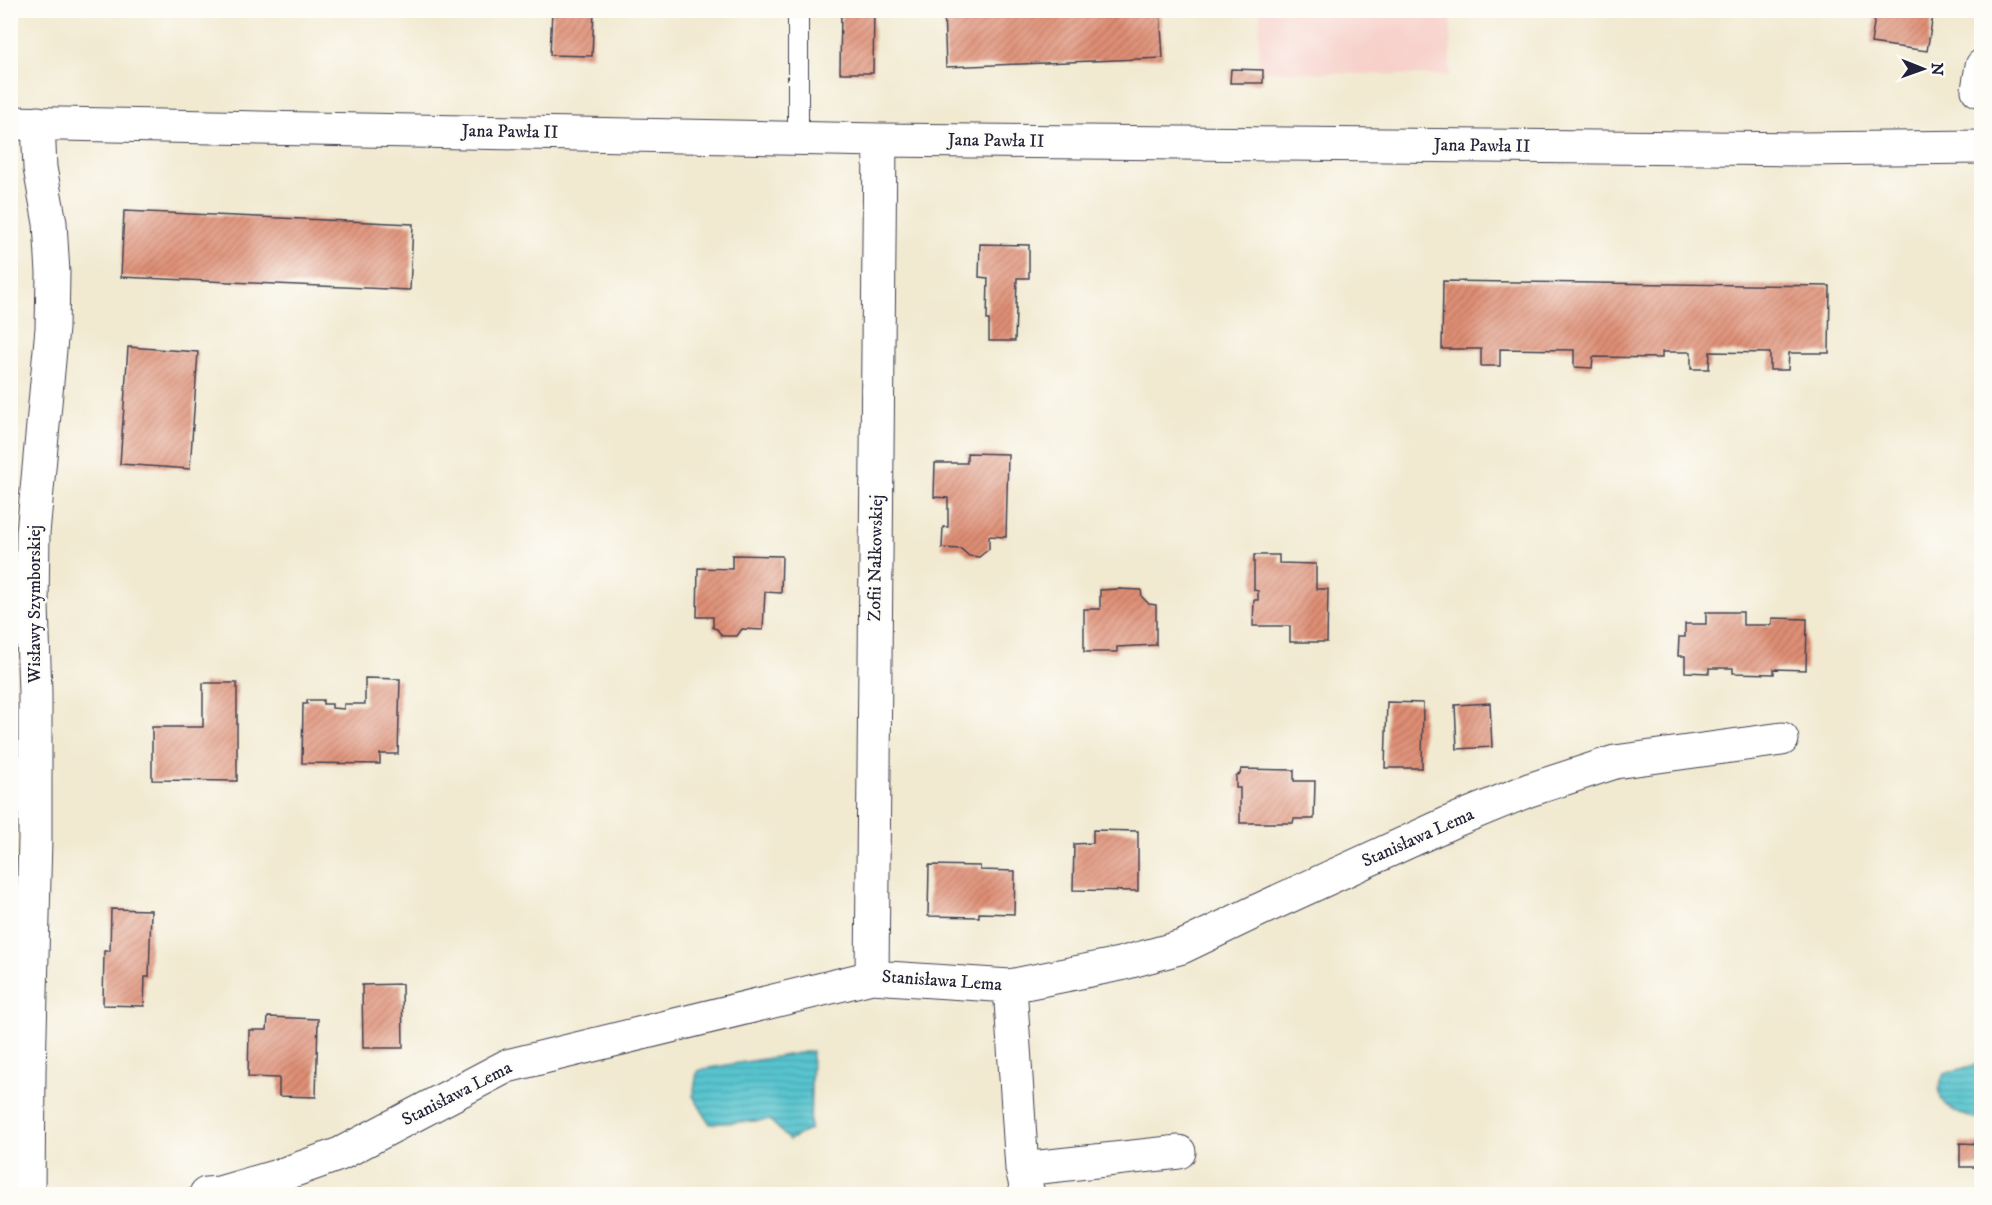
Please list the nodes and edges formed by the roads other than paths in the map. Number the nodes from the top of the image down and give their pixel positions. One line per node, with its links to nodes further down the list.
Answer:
1 (798, 10): 3 (lane)
2 (24, 123): 3 (street, Jana Pawła II); 11 (street, Wisławy Szymborskiej)
3 (798, 138): 4 (street, Jana Pawła II)
4 (880, 140): 5 (street, Jana Pawła II); 7 (street, Zofii Nałkowskiej)
5 (1982, 147)
6 (1782, 739): 8 (street, Stanisława Lema)
7 (872, 977): 8 (street, Stanisława Lema); 12 (street, Stanisława Lema)
8 (1010, 986): 10 (street)
9 (1179, 1152): 10 (street)
10 (1025, 1182)
11 (28, 1194)
12 (206, 1194)

